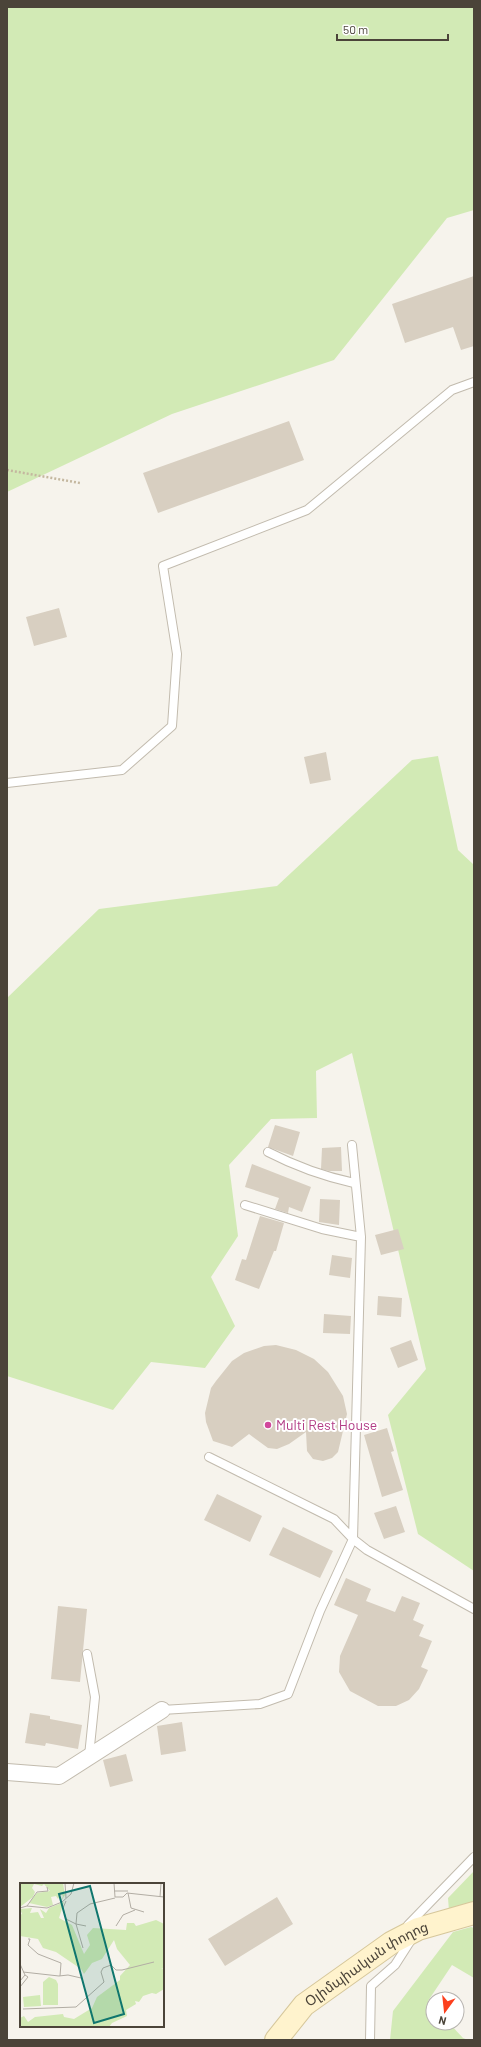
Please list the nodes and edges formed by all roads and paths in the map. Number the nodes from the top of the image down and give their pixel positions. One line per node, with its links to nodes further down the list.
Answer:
1 (474, 382): 4 (lane)
2 (7, 470): 3 (path)
3 (80, 483)
4 (7, 783)
5 (352, 1145): 7 (lane)
6 (268, 1152): 7 (lane)
7 (354, 1183): 9 (lane)
8 (245, 1204): 9 (lane)
9 (361, 1236): 11 (lane)
10 (209, 1458): 11 (lane)
11 (353, 1539): 12 (lane); 14 (lane)
12 (474, 1610)
13 (87, 1654): 15 (lane)
14 (162, 1710): 15 (street)
15 (89, 1756): 16 (street)
16 (7, 1772)
17 (474, 1857): 20 (lane)
18 (474, 1913): 19 (street, Օլիմպիական փողոց)
19 (418, 1929): 20 (street, Օլիմպիական փողոց); 22 (lane)
20 (391, 1943): 21 (street, Օլիմպիական փողոց)
21 (276, 2040)
22 (370, 2040)

